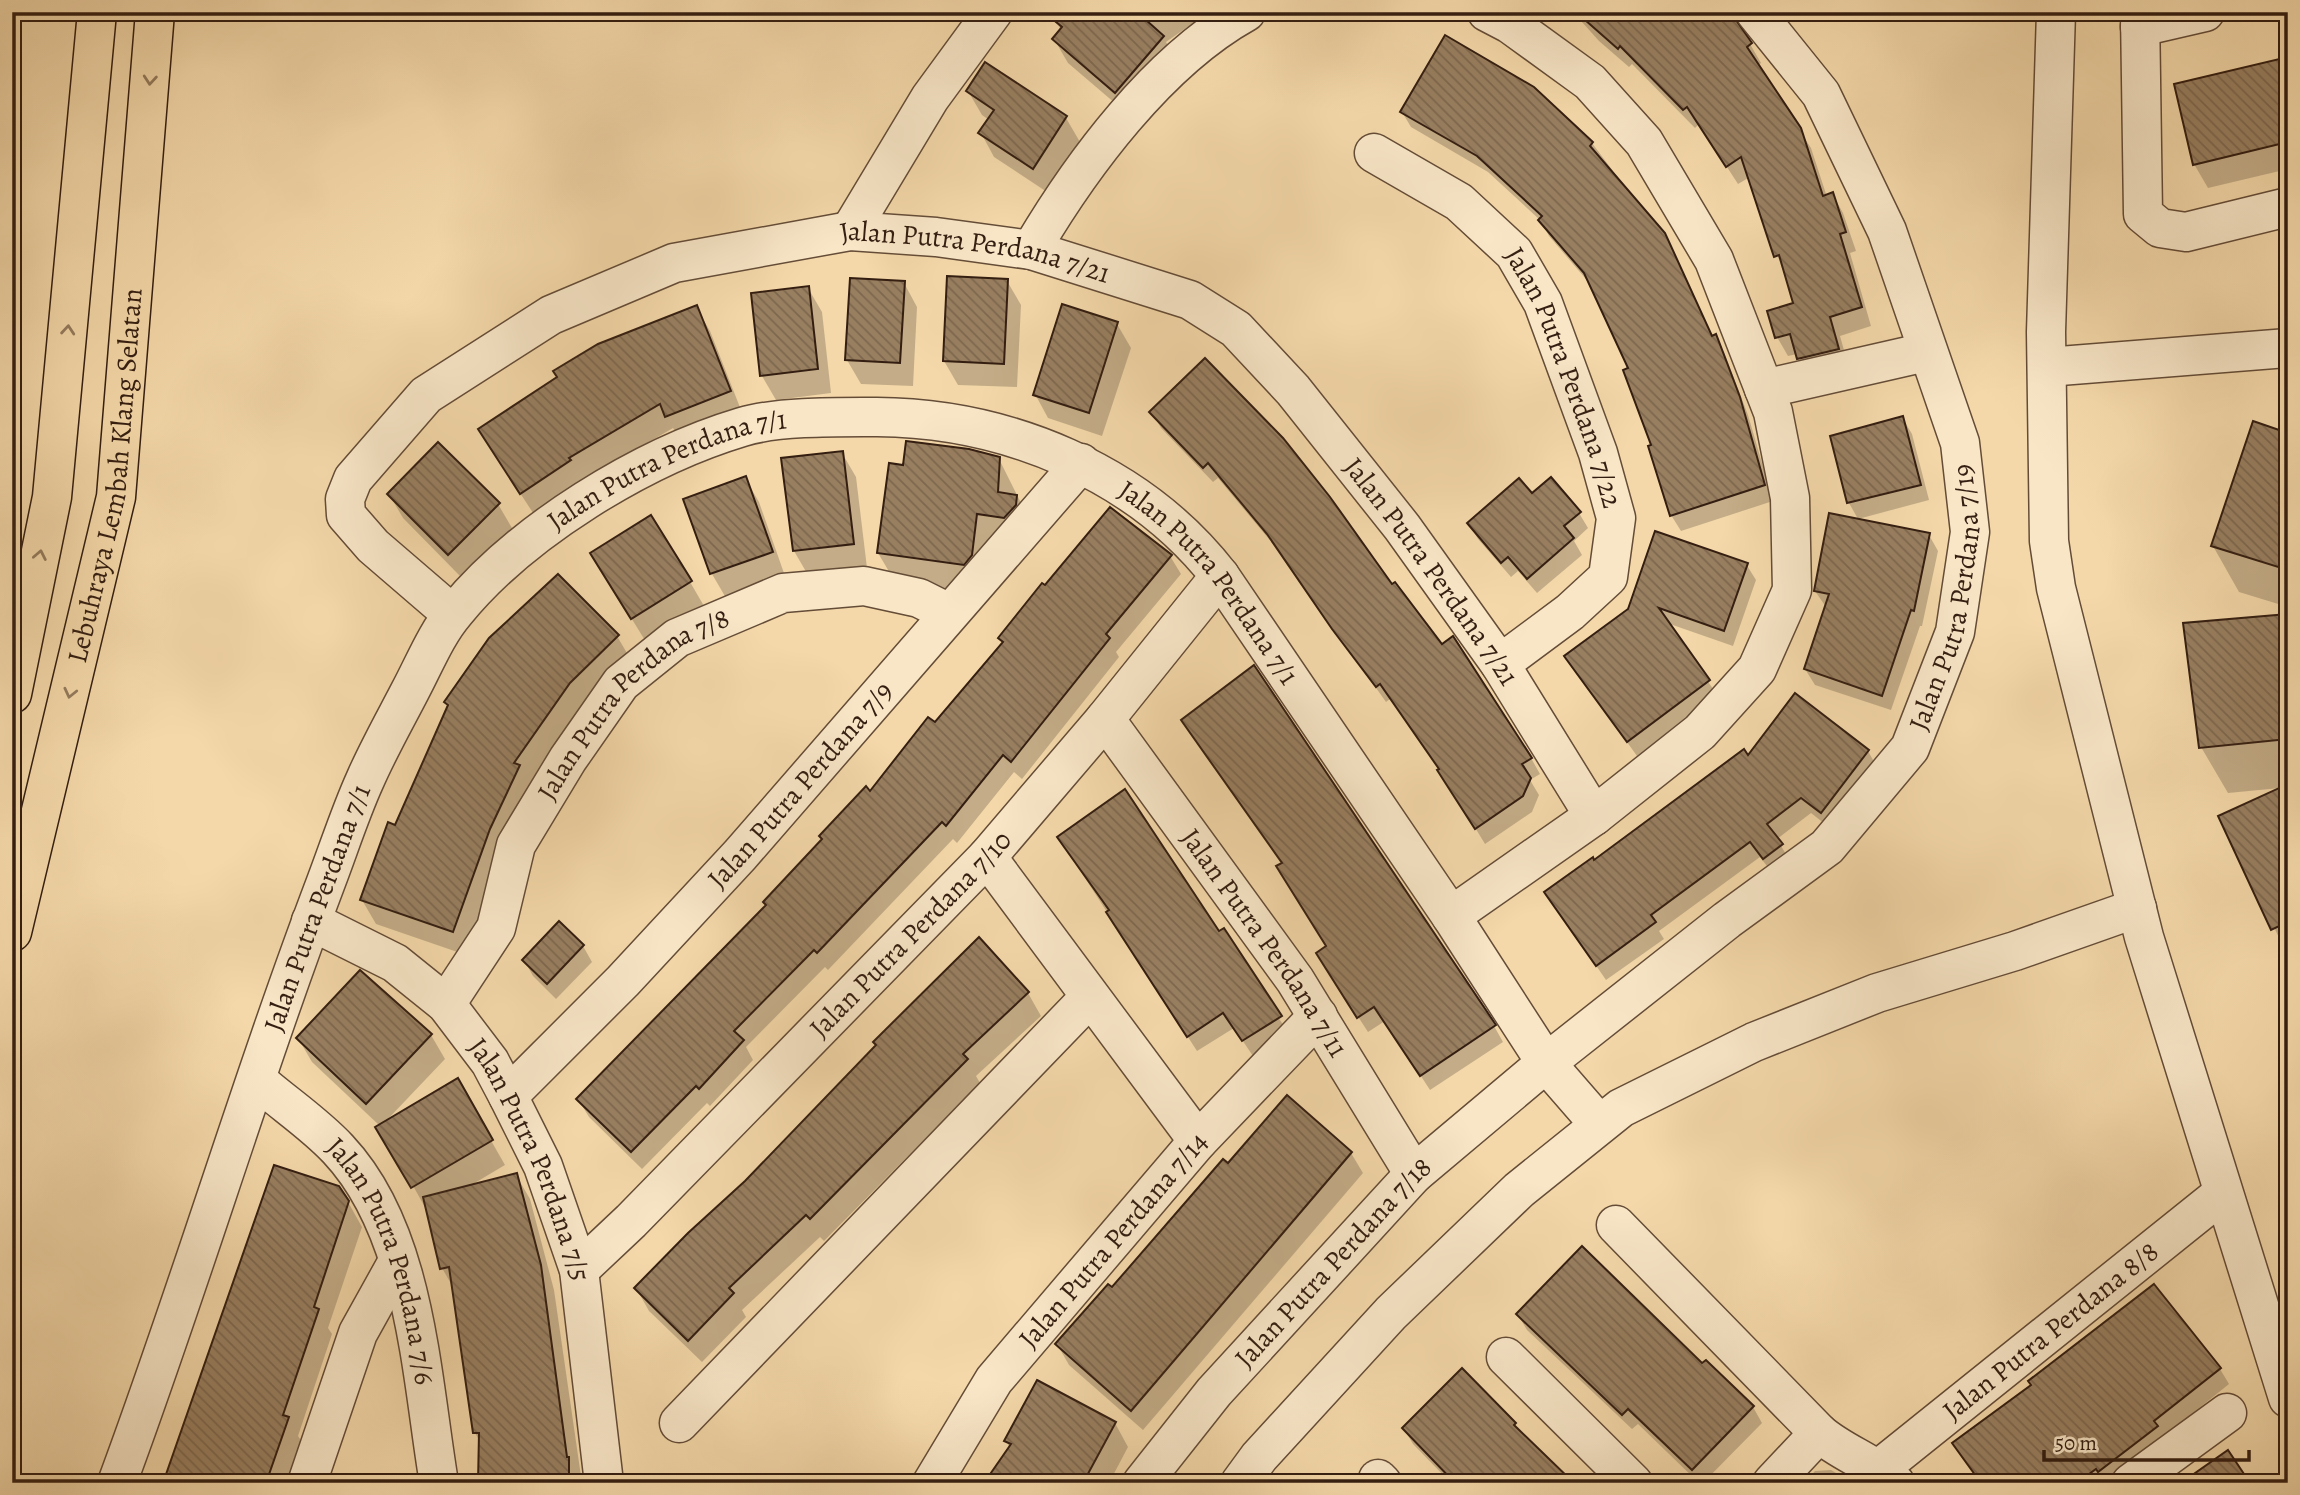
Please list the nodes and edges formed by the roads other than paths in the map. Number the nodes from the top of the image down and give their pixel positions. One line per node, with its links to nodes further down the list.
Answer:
1 (97, 12): 23 (highway, Lebuhraya Lembah Klang Selatan, one-way to 1)
2 (155, 12): 30 (highway, Lebuhraya Lembah Klang Selatan, one-way to 30)
3 (993, 12): 12 (street)
4 (1246, 12): 13 (street)
5 (1488, 12): 17 (street)
6 (1755, 12): 15 (street, Jalan Putra Perdana 7/19)
7 (2056, 12): 16 (street)
8 (2205, 12): 9 (street)
9 (2140, 20): 11 (street)
10 (1374, 153): 22 (street, Jalan Putra Perdana 7/22)
11 (2288, 207)
12 (850, 230): 13 (street, Jalan Putra Perdana 7/21); 21 (street, Jalan Putra Perdana 7/21)
13 (1031, 250): 22 (street, Jalan Putra Perdana 7/21)
14 (2288, 348): 16 (street)
15 (1926, 352): 17 (street); 34 (street, Jalan Putra Perdana 7/19)
16 (2047, 368): 27 (street)
17 (1764, 389): 25 (street)
18 (1081, 463): 19 (street, Jalan Putra Perdana 7/1); 20 (street, Jalan Putra Perdana 7/9); 21 (street, Jalan Putra Perdana 7/1)
19 (1220, 576): 24 (street, Jalan Putra Perdana 7/10); 28 (street, Jalan Putra Perdana 7/1)
20 (949, 613): 32 (street, Jalan Putra Perdana 7/8); 36 (street, Jalan Putra Perdana 7/9)
21 (452, 614): 29 (street, Jalan Putra Perdana 7/1)
22 (1500, 664): 25 (street, Jalan Putra Perdana 7/21)
23 (12, 694)
24 (1105, 719): 26 (street, Jalan Putra Perdana 7/10); 33 (street, Jalan Putra Perdana 7/11)
25 (1594, 816): 28 (street)
26 (987, 857): 31 (street); 43 (street, Jalan Putra Perdana 7/10)
27 (2137, 908): 37 (street); 40 (street)
28 (1451, 916): 34 (street, Jalan Putra Perdana 7/1)
29 (312, 921): 32 (street, Jalan Putra Perdana 7/5); 35 (street, Jalan Putra Perdana 7/1)
30 (12, 932)
31 (1090, 997): 38 (street); 47 (street)
32 (446, 1004): 36 (street, Jalan Putra Perdana 7/5)
33 (1318, 1016): 38 (street, Jalan Putra Perdana 7/14); 39 (street, Jalan Putra Perdana 7/11)
34 (1546, 1063): 37 (street, Jalan Putra Perdana 7/1); 39 (street, Jalan Putra Perdana 7/18)
35 (257, 1080): 42 (street, Jalan Putra Perdana 7/6); 50 (street, Jalan Putra Perdana 7/1)
36 (508, 1096): 43 (street, Jalan Putra Perdana 7/5)
37 (1599, 1124): 56 (street)
38 (1198, 1141): 54 (street, Jalan Putra Perdana 7/14)
39 (1413, 1174): 55 (street, Jalan Putra Perdana 7/18)
40 (2223, 1193): 45 (street); 49 (street, Jalan Putra Perdana 8/8)
41 (1616, 1225): 48 (street)
42 (398, 1261): 51 (street); 52 (street, Jalan Putra Perdana 7/6)
43 (579, 1269): 53 (street, Jalan Putra Perdana 7/5)
44 (1506, 1357): 57 (street)
45 (2288, 1398)
46 (2227, 1413): 59 (street)
47 (678, 1423)
48 (1819, 1433): 49 (street); 58 (street)
49 (1887, 1476)
50 (117, 1483)
51 (307, 1483)
52 (439, 1483)
53 (604, 1483)
54 (932, 1483)
55 (1142, 1483)
56 (1240, 1483)
57 (1633, 1483)
58 (1772, 1483)
59 (2131, 1483)

